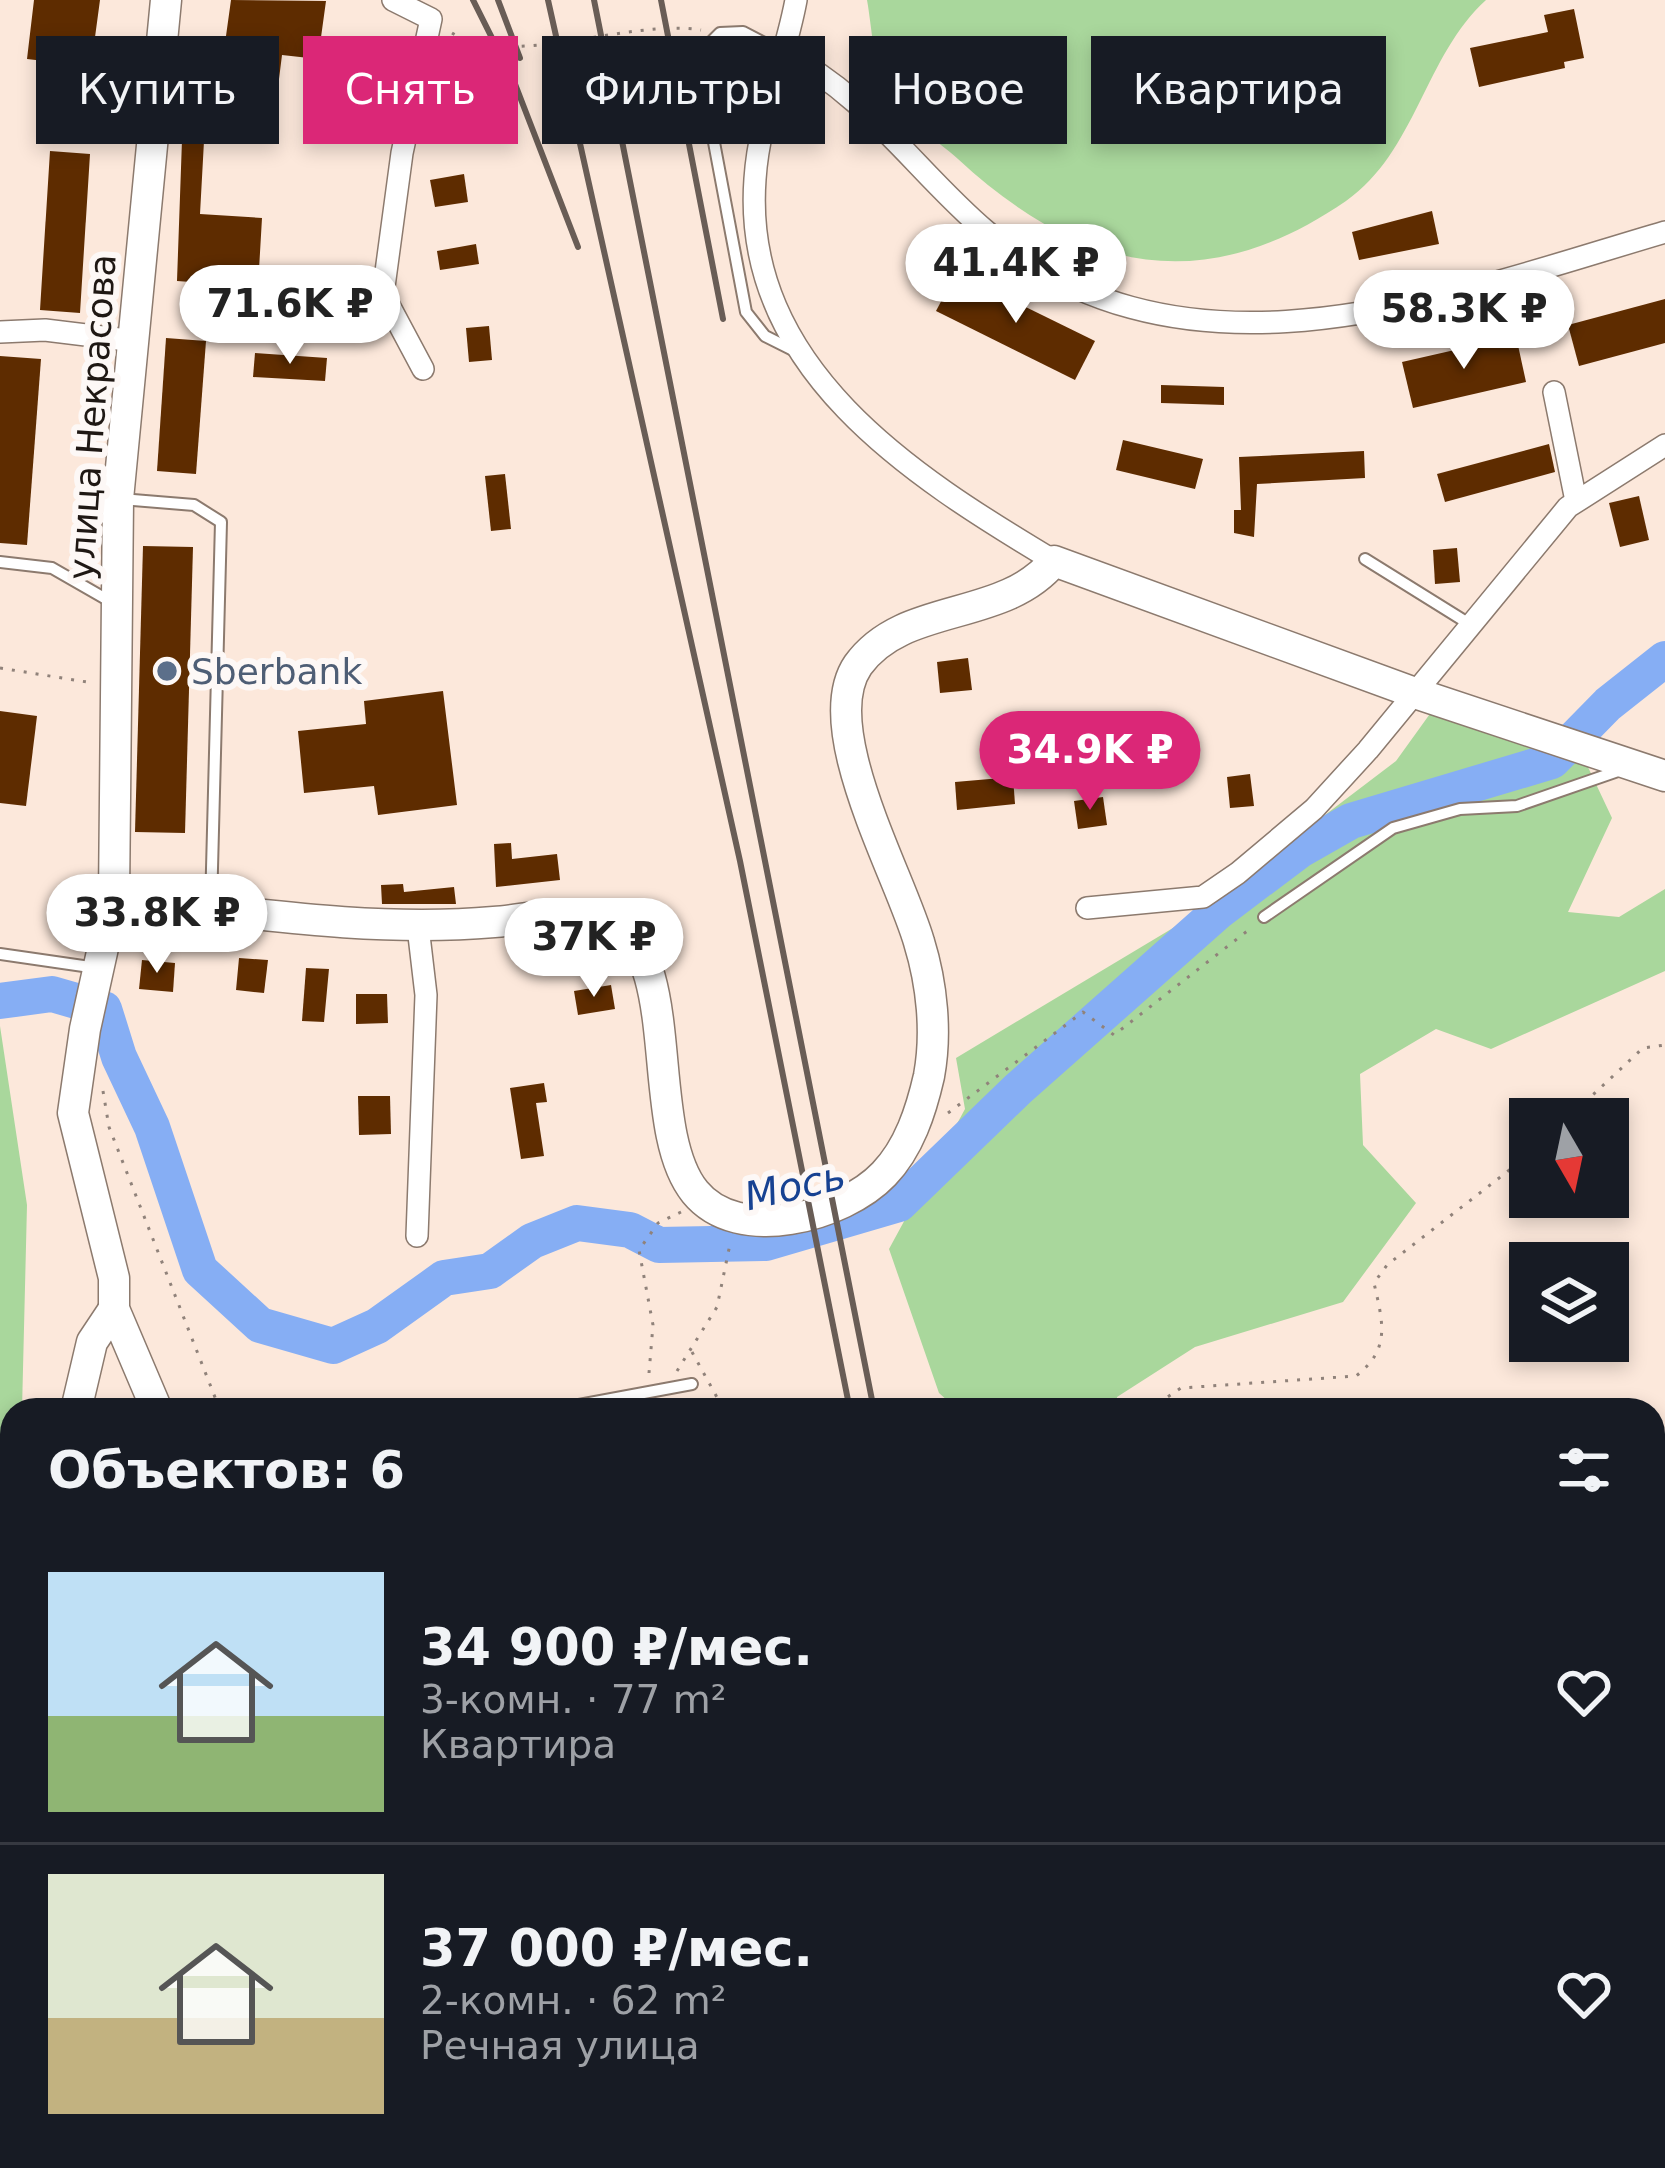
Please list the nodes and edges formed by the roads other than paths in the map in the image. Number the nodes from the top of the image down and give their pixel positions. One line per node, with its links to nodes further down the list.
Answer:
1 (166, 0): 12 (street, улица Некрасова)
2 (393, 0): 14 (street)
3 (796, 0): 6 (street)
4 (717, 36): 5 (lane)
5 (751, 36)
6 (787, 36)
7 (825, 82): 10 (street)
8 (714, 144): 13 (lane)
9 (761, 144): 13 (street)
10 (1665, 232)
11 (0, 332): 12 (street)
12 (135, 341): 17 (street, улица Некрасова)
13 (802, 354): 20 (street)
14 (423, 369)
15 (1554, 392): 18 (street)
16 (1665, 445): 18 (street)
17 (118, 499): 22 (street, улица Некрасова); 27 (lane)
18 (1576, 501): 23 (street)
19 (1365, 559): 23 (lane)
20 (1054, 561): 24 (street); 30 (street)
21 (0, 562): 22 (lane)
22 (117, 606): 26 (street, улица Некрасова)
23 (1471, 625): 24 (street)
24 (1414, 693): 25 (street); 28 (street)
25 (1650, 770): 29 (lane)
26 (114, 898): 27 (street); 32 (street, улица Некрасова)
27 (211, 907): 30 (street)
28 (1087, 908)
29 (1264, 917)
30 (418, 927): 33 (street)
31 (0, 954): 32 (lane)
32 (95, 975): 34 (street, улица Некрасова)
33 (417, 1236)
34 (114, 1310): 36 (street); 37 (street, улица Некрасова)
35 (692, 1384): 38 (lane)
36 (79, 1398)
37 (153, 1398)
38 (619, 1398)

